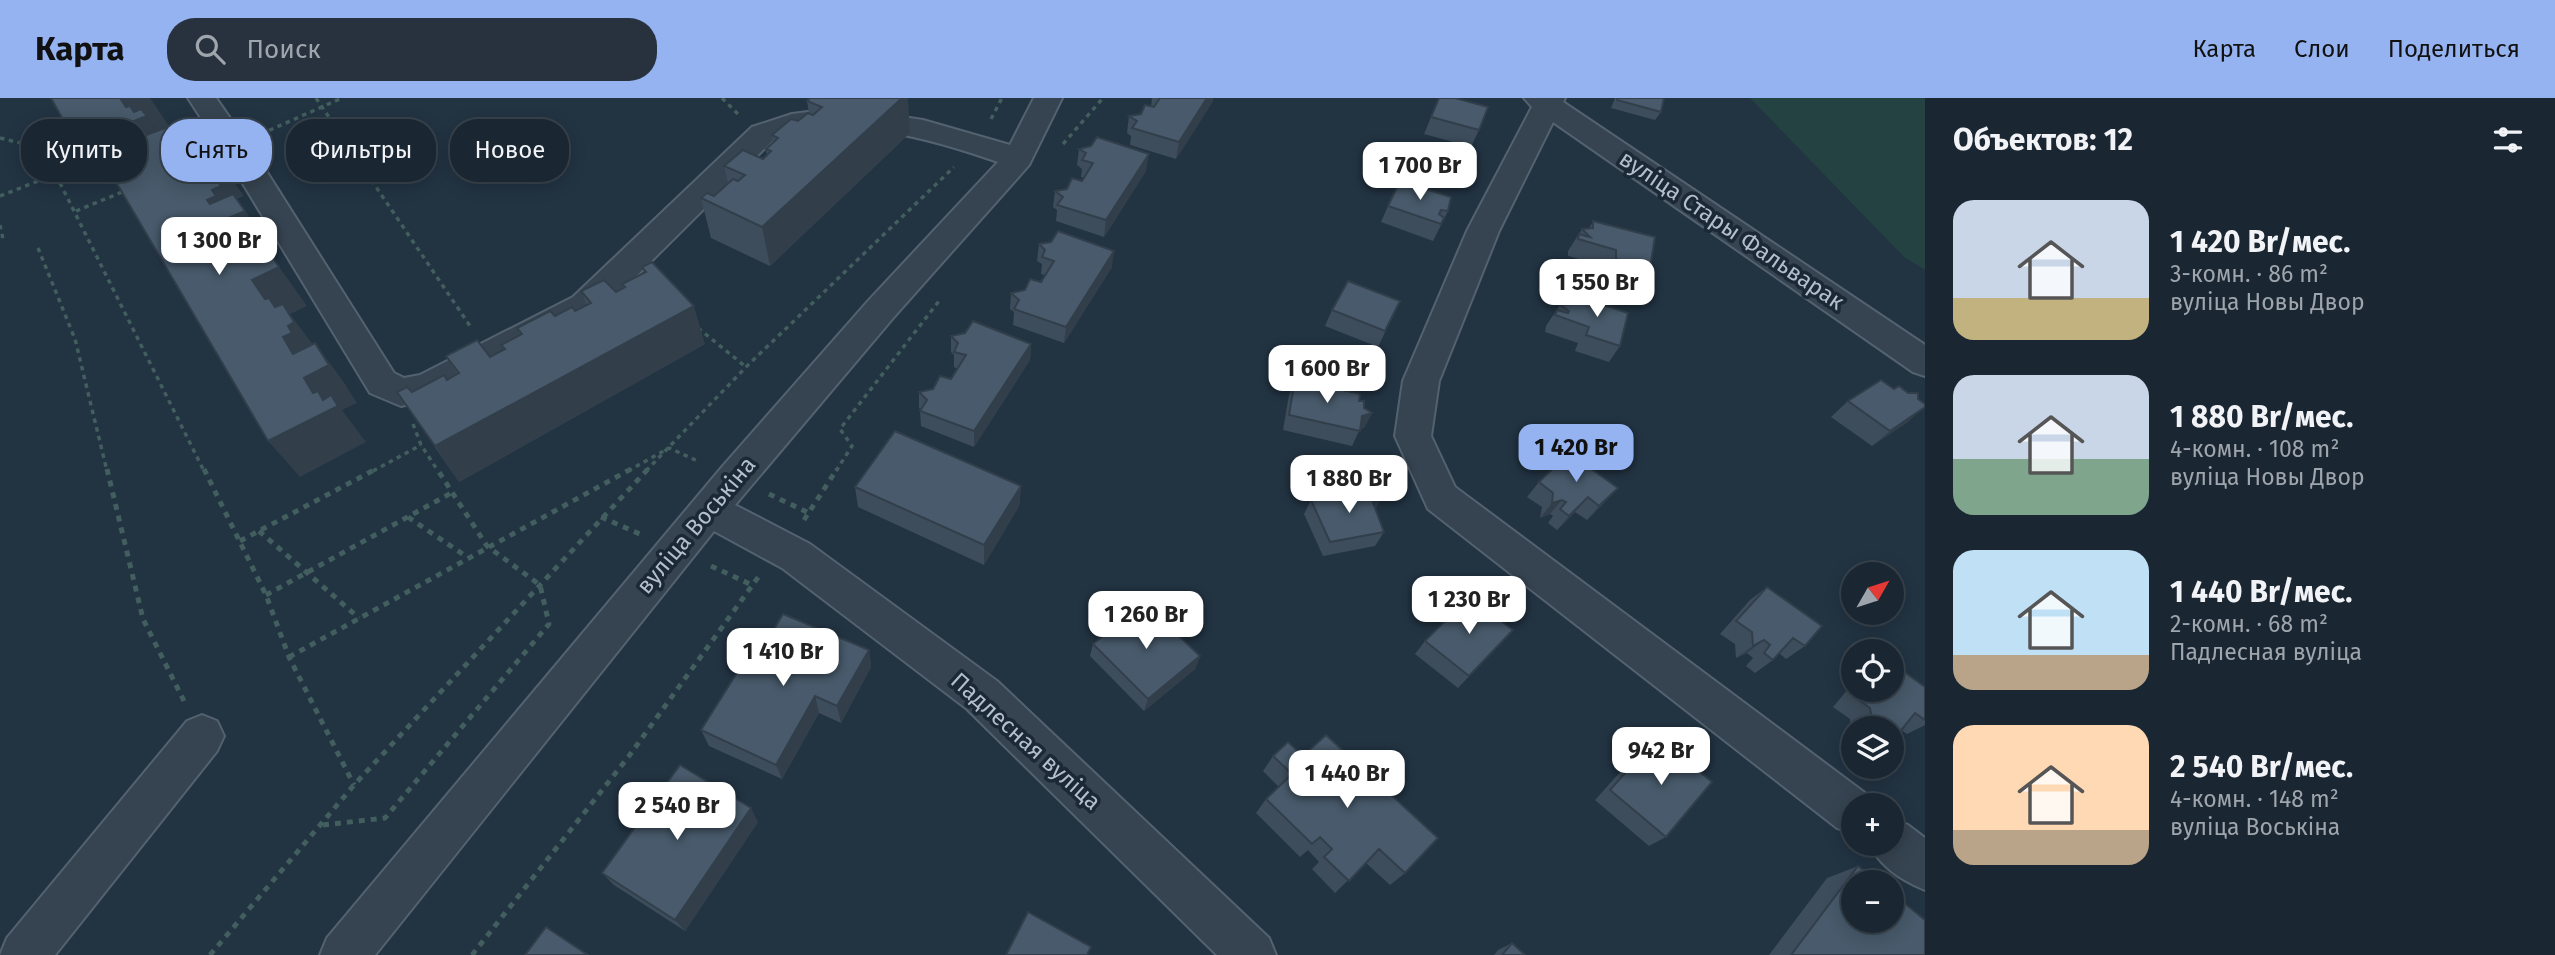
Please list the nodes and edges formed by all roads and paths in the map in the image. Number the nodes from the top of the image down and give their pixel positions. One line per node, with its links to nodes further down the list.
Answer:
1 (202, 98): 10 (street)
2 (316, 98): 9 (path)
3 (342, 98): 9 (path)
4 (730, 98): 7 (path)
5 (1002, 98): 14 (path)
6 (1048, 98): 15 (street, вуліца Воськіна)
7 (725, 100)
8 (1546, 100): 28 (street, вуліца Стары Фальварак); 55 (street)
9 (322, 108): 11 (path); 27 (path)
10 (222, 119)
11 (272, 129)
12 (0, 138): 13 (path)
13 (21, 143)
14 (978, 145): 15 (street); 27 (street); 29 (path)
15 (1018, 158): 36 (street, вуліца Воськіна)
16 (36, 182): 20 (path)
17 (60, 182): 21 (path)
18 (266, 182): 30 (street)
19 (137, 186): 21 (path)
20 (0, 196)
21 (76, 211): 42 (path)
22 (0, 225): 23 (path)
23 (0, 242)
24 (38, 248): 53 (path)
25 (942, 297): 37 (path)
26 (695, 326): 29 (path)
27 (489, 355): 30 (street)
28 (1925, 363)
29 (746, 367): 32 (path)
30 (401, 392): 31 (path)
31 (421, 445): 35 (path); 40 (path)
32 (669, 448): 33 (path); 39 (path); 43 (path)
33 (704, 464)
34 (759, 489): 37 (path)
35 (453, 492): 38 (path); 43 (path)
36 (709, 510): 44 (street, Падлесная вуліца); 62 (street, вуліца Воськіна)
37 (809, 513): 44 (path)
38 (408, 517): 45 (path); 47 (path)
39 (601, 517): 41 (path); 48 (path)
40 (259, 531): 42 (path); 47 (path)
41 (652, 540)
42 (240, 541): 50 (path)
43 (487, 546): 45 (path); 48 (path)
44 (781, 549): 49 (path); 59 (street, Падлесная вуліца)
45 (467, 557): 51 (path)
46 (708, 565): 49 (path)
47 (306, 573): 50 (path); 51 (path)
48 (540, 585): 54 (path); 56 (path)
49 (752, 585): 63 (path)
50 (266, 595): 52 (path)
51 (359, 618): 52 (path)
52 (289, 657): 54 (path)
53 (202, 736): 60 (street)
54 (355, 785): 56 (path)
55 (1841, 803)
56 (322, 825): 61 (path)
57 (1904, 850): 58 (street)
58 (1925, 867)
59 (1236, 949)
60 (24, 955)
61 (210, 955)
62 (344, 955)
63 (472, 955)

